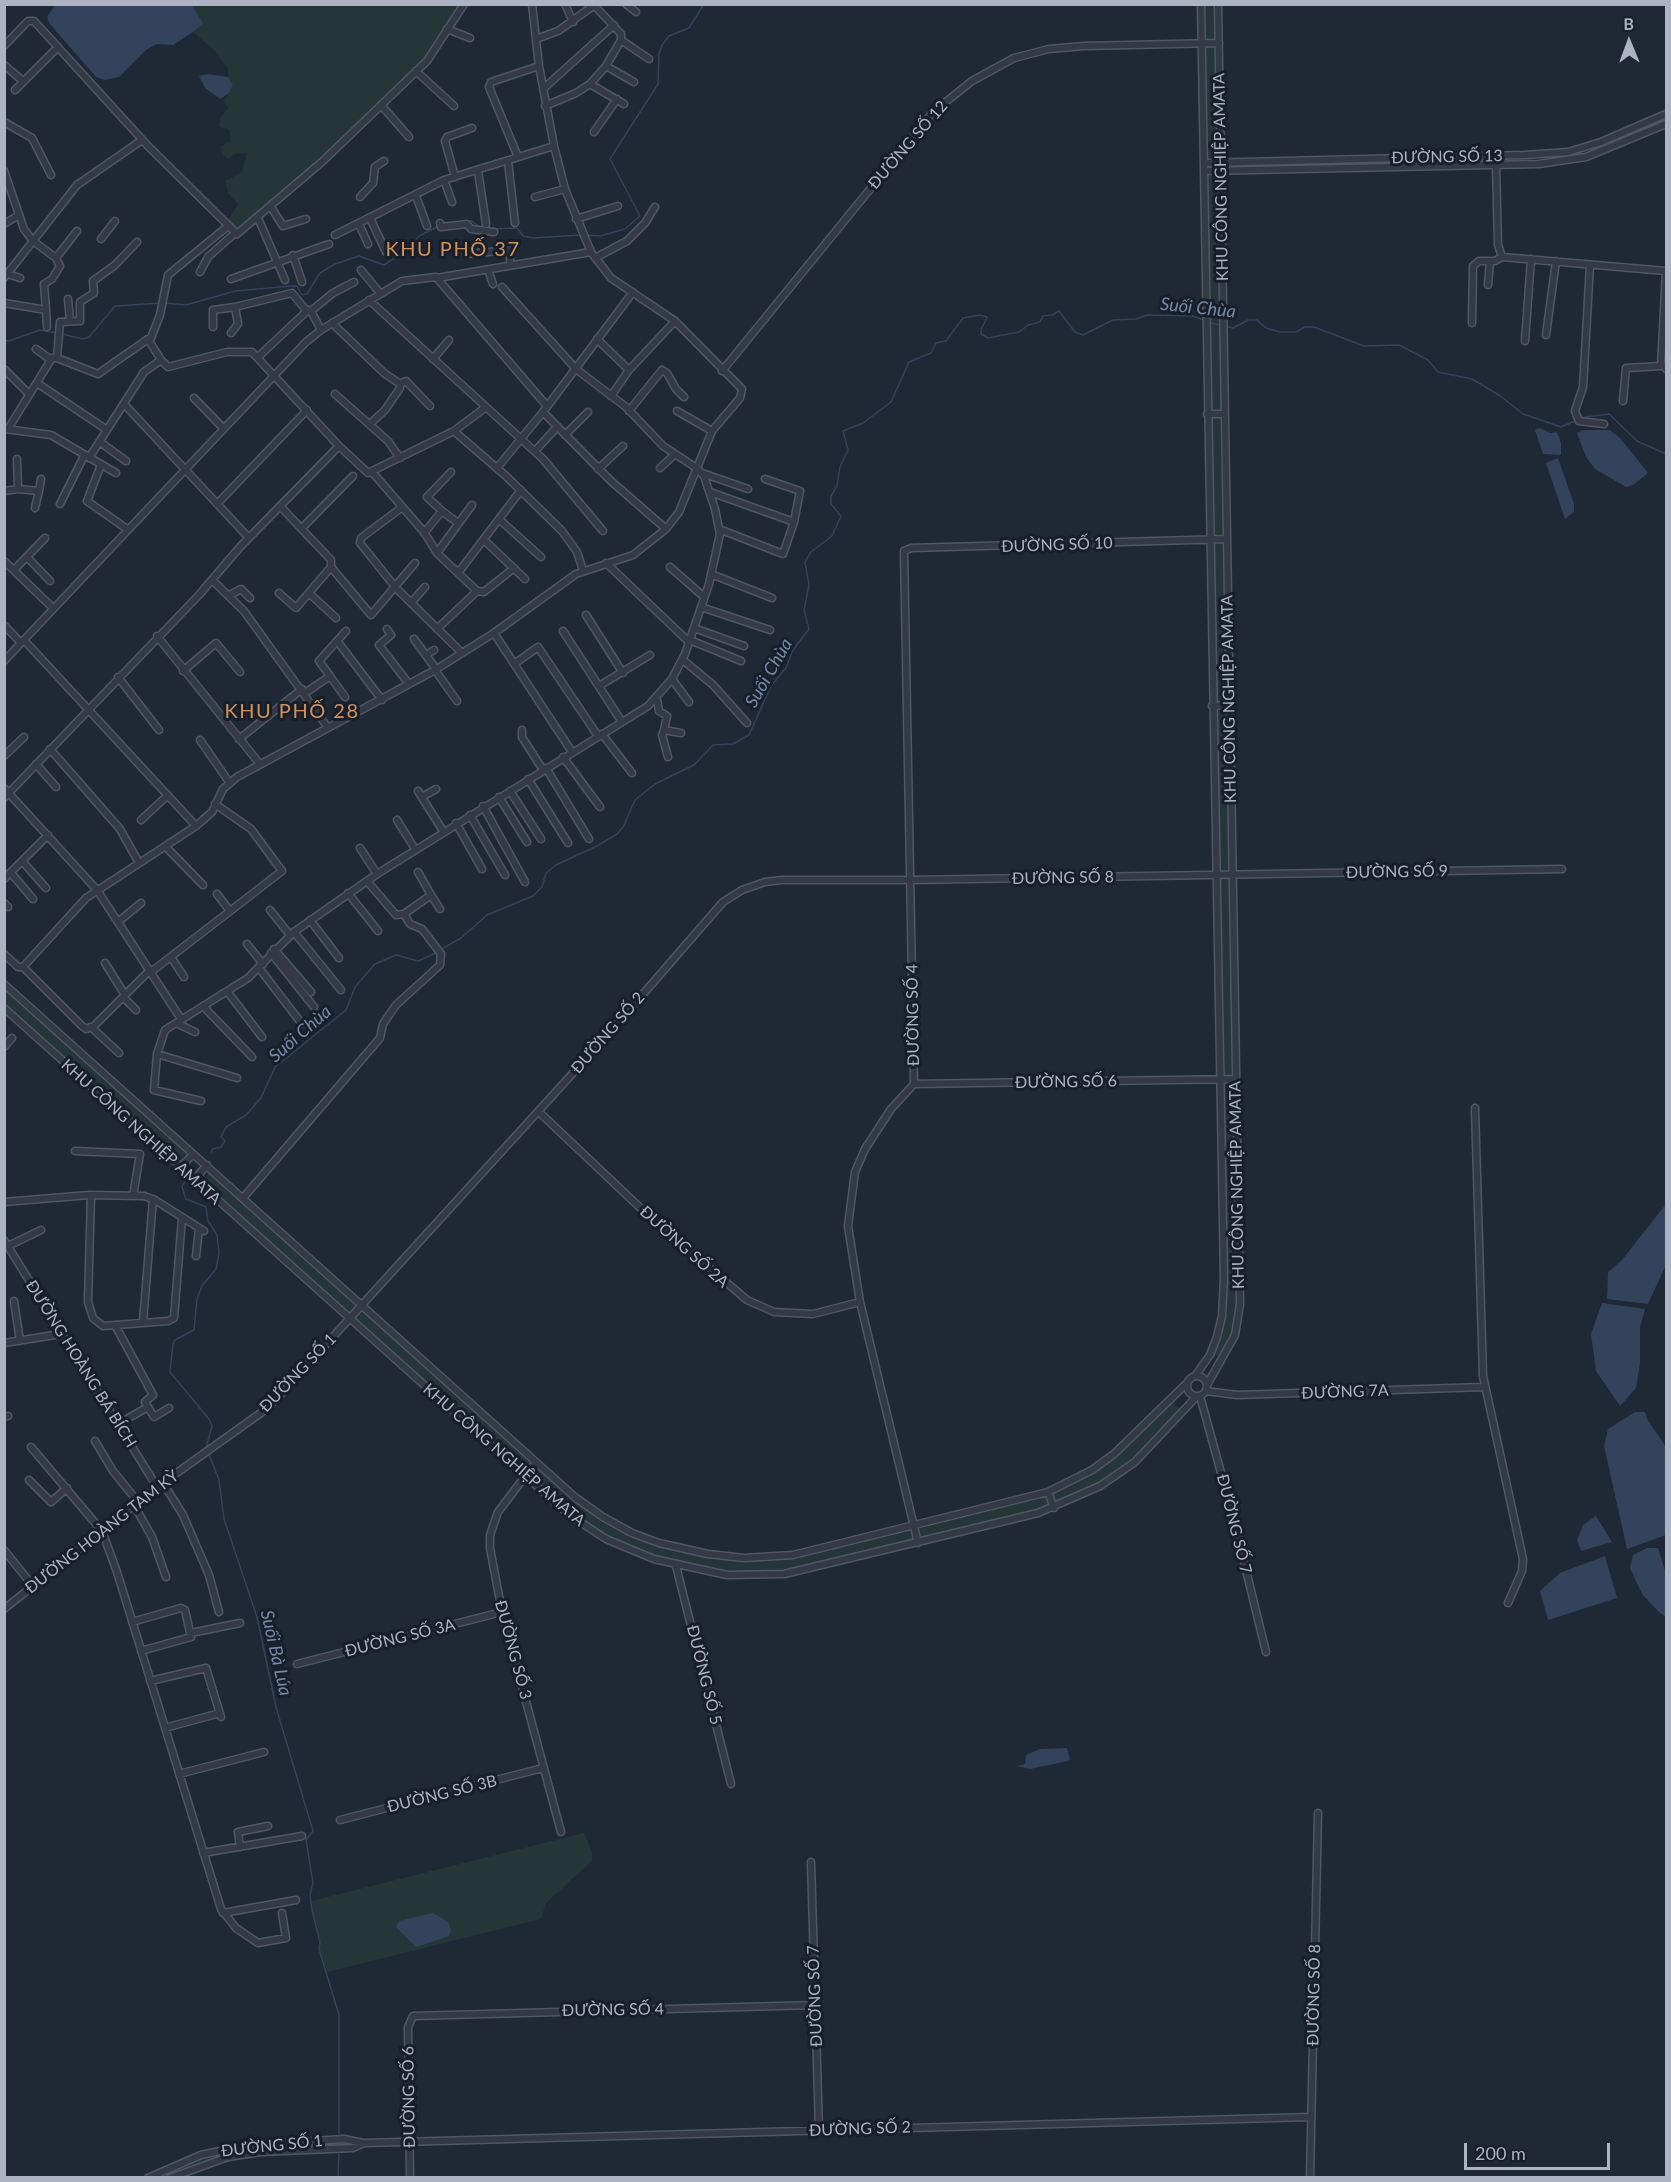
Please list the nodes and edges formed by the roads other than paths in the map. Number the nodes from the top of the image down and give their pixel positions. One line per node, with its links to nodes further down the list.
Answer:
1 (464, 4): 11 (street)
2 (532, 4): 13 (street)
3 (565, 4): 9 (street)
4 (626, 4): 8 (street)
5 (1201, 4): 15 (street, KHU CÔNG NGHIỆP AMATA)
6 (1218, 4): 16 (street, KHU CÔNG NGHIỆP AMATA)
7 (596, 5): 9 (street); 10 (street)
8 (636, 12)
9 (573, 22): 13 (street)
10 (614, 26): 14 (street); 27 (street)
11 (447, 29): 12 (street); 23 (street)
12 (470, 38)
13 (536, 39): 21 (street)
14 (621, 40): 19 (street); 22 (street)
15 (1201, 44): 16 (street, ĐƯỜNG SỐ 12); 51 (street, KHU CÔNG NGHIỆP AMATA); 149 (street, ĐƯỜNG SỐ 12)
16 (1219, 44): 50 (street, KHU CÔNG NGHIỆP AMATA)
17 (4, 46): 18 (street)
18 (58, 47): 24 (street); 40 (street)
19 (648, 59)
20 (4, 65): 24 (street)
21 (539, 66): 27 (street); 45 (street)
22 (606, 66): 25 (street); 26 (street)
23 (416, 71): 31 (street); 32 (street)
24 (23, 81): 28 (street)
25 (634, 82)
26 (590, 84): 29 (street); 33 (street)
27 (543, 89): 33 (street)
28 (15, 90)
29 (617, 99): 30 (street); 38 (street)
30 (624, 104)
31 (381, 105): 39 (street); 69 (street)
32 (454, 106)
33 (545, 106): 42 (street)
34 (1666, 114): 41 (street, ĐƯỜNG SỐ 13)
35 (4, 122): 60 (street)
36 (1666, 124): 43 (street, ĐƯỜNG SỐ 13)
37 (472, 129): 61 (street)
38 (594, 132)
39 (409, 137)
40 (142, 140): 82 (street); 89 (street)
41 (1601, 142): 43 (street); 44 (street, ĐƯỜNG SỐ 13)
42 (554, 146): 45 (street); 63 (street)
43 (1604, 149): 53 (street, ĐƯỜNG SỐ 13)
44 (1509, 156): 47 (street, ĐƯỜNG SỐ 13); 53 (street)
45 (518, 158): 49 (street)
46 (1383, 158): 47 (street, ĐƯỜNG SỐ 13); 50 (street, ĐƯỜNG SỐ 13); 55 (street)
47 (1436, 158): 54 (street)
48 (384, 161): 65 (street)
49 (508, 161): 58 (street); 77 (street)
50 (1220, 162): 51 (street, ĐƯỜNG SỐ 13); 56 (street, KHU CÔNG NGHIỆP AMATA)
51 (1204, 163): 59 (street, KHU CÔNG NGHIỆP AMATA)
52 (1496, 165): 53 (street, ĐƯỜNG SỐ 13); 54 (street, ĐƯỜNG SỐ 13); 97 (street)
53 (1509, 165)
54 (1437, 166): 55 (street, ĐƯỜNG SỐ 13)
55 (1384, 167): 56 (street, ĐƯỜNG SỐ 13)
56 (1221, 170): 59 (street, ĐƯỜNG SỐ 13); 168 (street, KHU CÔNG NGHIỆP AMATA)
57 (4, 171): 71 (street)
58 (478, 171): 61 (street); 80 (street)
59 (1204, 171): 167 (street, KHU CÔNG NGHIỆP AMATA)
60 (51, 175)
61 (454, 177): 62 (street)
62 (444, 180): 64 (street); 67 (street)
63 (565, 189): 66 (street); 75 (street)
64 (416, 196): 73 (street); 83 (street)
65 (360, 197)
66 (536, 197)
67 (452, 202)
68 (618, 206): 75 (street)
69 (271, 207): 72 (street); 74 (street)
70 (655, 207): 96 (street)
71 (19, 215): 78 (street); 89 (street)
72 (258, 218): 86 (street); 100 (street)
73 (370, 218): 79 (street); 93 (street)
74 (306, 219)
75 (576, 219): 96 (street)
76 (115, 221): 88 (street)
77 (515, 223)
78 (4, 224)
79 (359, 224): 87 (street); 92 (street)
80 (486, 224)
81 (441, 225): 85 (street)
82 (228, 226): 86 (street); 136 (street)
83 (427, 226)
84 (76, 231): 98 (street)
85 (494, 232)
86 (235, 233): 108 (street)
87 (335, 235)
88 (100, 239)
89 (33, 241): 98 (street); 109 (street)
90 (137, 242): 127 (street)
91 (329, 244): 95 (street)
92 (369, 244)
93 (386, 252)
94 (466, 254): 103 (street)
95 (293, 255): 100 (street); 114 (street)
96 (593, 255): 103 (street); 119 (street)
97 (1502, 257): 99 (street); 101 (street)
98 (56, 258): 125 (street)
99 (1531, 259): 102 (street); 139 (street)
100 (278, 261): 112 (street); 113 (street)
101 (1491, 261): 117 (street); 129 (street)
102 (1556, 261): 104 (street); 135 (street)
103 (510, 265): 106 (street)
104 (1590, 265): 107 (street); 170 (street)
105 (361, 270): 120 (street)
106 (488, 270): 111 (street); 116 (street)
107 (1666, 271): 145 (street)
108 (200, 272)
109 (5, 275): 110 (street)
110 (20, 278)
111 (437, 278): 120 (street); 162 (street)
112 (231, 279)
113 (285, 280)
114 (302, 282)
115 (354, 282): 126 (street)
116 (493, 284)
117 (1488, 285)
118 (502, 287): 147 (street)
119 (633, 292): 128 (street); 137 (street)
120 (380, 293): 122 (street)
121 (68, 299): 127 (street)
122 (369, 300): 130 (street); 143 (street)
123 (4, 303): 125 (street)
124 (236, 307): 126 (street); 132 (street); 134 (street)
125 (46, 310): 131 (street)
126 (309, 311): 133 (street); 141 (street)
127 (70, 321): 142 (street)
128 (675, 321): 148 (street); 149 (street)
129 (1472, 322)
130 (332, 323): 133 (street); 152 (street)
131 (47, 327)
132 (213, 327)
133 (321, 330): 150 (street)
134 (231, 333)
135 (1546, 335)
136 (151, 338)
137 (597, 339): 147 (street); 148 (street)
138 (449, 340): 143 (street)
139 (1525, 341)
140 (36, 349): 142 (street)
141 (258, 357): 144 (street); 150 (street)
142 (54, 359): 144 (street); 151 (street)
143 (433, 359): 161 (street)
144 (162, 360): 159 (street)
145 (1665, 367): 158 (street)
146 (4, 369): 153 (street)
147 (576, 369): 155 (street); 162 (street)
148 (629, 370): 155 (street)
149 (722, 370): 176 (street)
150 (274, 374): 163 (street); 172 (street)
151 (37, 383): 153 (street); 174 (street)
152 (400, 384): 160 (street); 169 (street)
153 (29, 394): 173 (street)
154 (335, 394): 169 (street)
155 (611, 396): 164 (street)
156 (684, 397): 164 (street)
157 (194, 398): 172 (street)
158 (1623, 401)
159 (125, 405): 174 (street); 192 (street)
160 (430, 406)
161 (486, 406): 175 (street); 178 (street)
162 (545, 409): 171 (street); 178 (street)
163 (307, 410): 180 (street); 207 (street)
164 (629, 411): 183 (street)
165 (677, 411): 176 (street)
166 (588, 412): 177 (street)
167 (1206, 414): 168 (street); 224 (street, KHU CÔNG NGHIỆP AMATA)
168 (1224, 414): 225 (street, KHU CÔNG NGHIỆP AMATA)
169 (370, 424): 185 (street)
170 (1604, 424)
171 (557, 427): 177 (street); 182 (street)
172 (223, 428): 192 (street)
173 (6, 429): 184 (street)
174 (107, 430): 179 (street)
175 (454, 431): 185 (street); 189 (street)
176 (712, 431): 193 (street)
177 (565, 435): 191 (street)
178 (520, 437): 182 (street); 189 (street)
179 (100, 442): 184 (street); 187 (street)
180 (339, 446): 196 (street); 209 (street)
181 (623, 446): 191 (street)
182 (535, 451): 220 (street)
183 (674, 455): 190 (street); 193 (street)
184 (87, 457): 188 (street); 206 (street)
185 (400, 458): 196 (street)
186 (17, 459): 200 (street)
187 (126, 460)
188 (101, 465): 195 (street); 217 (street)
189 (497, 468): 202 (street)
190 (660, 468)
191 (598, 469): 218 (street)
192 (185, 470): 207 (street); 217 (street)
193 (700, 471): 201 (street); 205 (street); 218 (street)
194 (451, 472): 212 (street)
195 (116, 473)
196 (373, 473): 211 (street)
197 (353, 476): 216 (street)
198 (42, 479): 204 (street)
199 (765, 479): 214 (street)
200 (18, 489): 203 (street); 204 (street)
201 (748, 489)
202 (521, 490): 213 (street); 238 (street)
203 (4, 491)
204 (39, 491): 210 (street)
205 (710, 492): 214 (street); 219 (street)
206 (60, 504)
207 (217, 504): 223 (street)
208 (472, 505): 215 (street)
209 (281, 507): 216 (street); 223 (street)
210 (35, 508)
211 (401, 508): 221 (street); 245 (street)
212 (442, 511): 215 (street); 221 (street)
213 (500, 520): 226 (street); 230 (street)
214 (794, 522): 219 (street)
215 (458, 523): 228 (street)
216 (302, 528): 234 (street)
217 (127, 529): 255 (street)
218 (666, 529): 233 (street)
219 (719, 529): 240 (street)
220 (603, 531)
221 (424, 533): 228 (street)
222 (45, 538): 229 (street)
223 (249, 538): 242 (street)
224 (1209, 539): 225 (street, ĐƯỜNG SỐ 10); 227 (street, ĐƯỜNG SỐ 10); 296 (street, KHU CÔNG NGHIỆP AMATA)
225 (1226, 539): 295 (street, KHU CÔNG NGHIỆP AMATA)
226 (484, 540): 236 (street); 239 (street)
227 (905, 550): 356 (street, ĐƯỜNG SỐ 4)
228 (437, 553): 239 (street)
229 (27, 557): 237 (street); 243 (street)
230 (542, 557)
231 (4, 561): 237 (street)
232 (415, 563): 245 (street)
233 (606, 563): 238 (street); 268 (street)
234 (331, 567): 245 (street); 248 (street)
235 (670, 567): 250 (street)
236 (514, 568): 241 (street); 246 (street)
237 (14, 570): 255 (street)
238 (584, 570): 265 (street)
239 (458, 573): 246 (street)
240 (711, 574): 250 (street); 252 (street)
241 (525, 579)
242 (212, 580): 249 (street); 266 (street)
243 (50, 581)
244 (425, 587): 253 (street)
245 (396, 588): 253 (street)
246 (477, 591): 261 (street)
247 (279, 593): 248 (street)
248 (309, 594): 257 (street)
249 (230, 595): 251 (street); 289 (street)
250 (704, 596): 254 (street)
251 (250, 598)
252 (772, 598)
253 (411, 603): 261 (street)
254 (701, 607): 259 (street); 262 (street)
255 (53, 608): 269 (street)
256 (586, 615): 283 (street)
257 (336, 618)
258 (4, 625): 269 (street)
259 (694, 628): 268 (street); 271 (street)
260 (387, 629): 287 (street)
261 (437, 629): 273 (street)
262 (770, 630)
263 (346, 631): 270 (street)
264 (563, 631): 288 (street)
265 (494, 633): 273 (street); 279 (street)
266 (158, 636): 281 (street); 285 (street)
267 (414, 639): 274 (street)
268 (690, 641): 276 (street); 278 (street)
269 (22, 642): 277 (street); 297 (street)
270 (338, 642): 284 (street); 292 (street)
271 (744, 646)
272 (434, 650): 274 (street)
273 (462, 653): 280 (street)
274 (426, 655): 280 (street)
275 (650, 655): 283 (street)
276 (683, 660): 286 (street); 299 (street)
277 (4, 661)
278 (741, 661)
279 (514, 663): 305 (street); 310 (street)
280 (435, 669): 287 (street); 293 (street)
281 (183, 671): 282 (street); 307 (street)
282 (240, 672)
283 (623, 673): 288 (street)
284 (330, 676): 289 (street); 290 (street)
285 (118, 677): 297 (street); 301 (street)
286 (672, 679): 291 (street); 294 (street)
287 (409, 684): 292 (street)
288 (599, 686): 298 (street)
289 (303, 691): 300 (street); 307 (street)
290 (345, 698)
291 (657, 699): 298 (street); 303 (street)
292 (382, 700): 300 (street)
293 (457, 701)
294 (688, 702)
295 (1230, 705): 296 (street); 354 (street, KHU CÔNG NGHIỆP AMATA)
296 (1212, 706): 353 (street, KHU CÔNG NGHIỆP AMATA)
297 (88, 709): 309 (street); 325 (street)
298 (622, 722): 305 (street)
299 (747, 723)
300 (328, 728): 314 (street)
301 (159, 730)
302 (522, 730): 316 (street)
303 (664, 730): 304 (street); 313 (street)
304 (681, 733)
305 (600, 735): 310 (street); 317 (street)
306 (24, 737): 311 (street)
307 (238, 739): 314 (street)
308 (200, 740): 319 (street)
309 (50, 749): 315 (street); 346 (street)
310 (573, 752): 312 (street)
311 (4, 756)
312 (563, 757): 316 (street); 330 (street)
313 (668, 757)
314 (259, 763): 319 (street)
315 (36, 764): 320 (street); 324 (street)
316 (545, 769): 318 (street); 339 (street)
317 (632, 773)
318 (528, 779): 323 (street); 341 (street)
319 (229, 782): 328 (street)
320 (56, 787)
321 (436, 789): 326 (street)
322 (418, 790): 326 (street)
323 (510, 790): 327 (street); 338 (street)
324 (6, 793): 337 (street)
325 (168, 795): 332 (street); 335 (street)
326 (422, 797): 336 (street)
327 (499, 797): 329 (street); 340 (street)
328 (215, 804): 335 (street); 369 (street)
329 (483, 806): 331 (street); 358 (street)
330 (600, 807)
331 (470, 815): 334 (street); 352 (street)
332 (141, 820)
333 (397, 820): 344 (street)
334 (456, 824): 336 (street); 347 (street)
335 (196, 826): 342 (street)
336 (443, 831): 344 (street)
337 (48, 835): 345 (street); 361 (street)
338 (541, 839)
339 (589, 839)
340 (527, 842)
341 (568, 843)
342 (166, 847): 346 (street); 359 (street)
343 (360, 848): 351 (street)
344 (416, 849): 351 (street)
345 (22, 861): 350 (street); 360 (street)
346 (139, 863): 361 (street)
347 (482, 869)
348 (1562, 869): 354 (street, ĐƯỜNG SỐ 9)
349 (418, 872): 364 (street)
350 (11, 873): 355 (street); 365 (street)
351 (377, 874): 357 (street)
352 (505, 875)
353 (1216, 875): 354 (street, ĐƯỜNG SỐ 9); 356 (street, ĐƯỜNG SỐ 8); 405 (street, KHU CÔNG NGHIỆP AMATA)
354 (1233, 875): 406 (street, KHU CÔNG NGHIỆP AMATA)
355 (4, 879)
356 (911, 880): 407 (street, ĐƯỜNG SỐ 4); 410 (street, ĐƯỜNG SỐ 2)
357 (367, 881): 362 (street); 370 (street)
358 (525, 882)
359 (203, 885)
360 (46, 888)
361 (97, 890): 372 (street); 382 (street)
362 (348, 893): 371 (street); 373 (street)
363 (218, 894): 369 (street)
364 (431, 895): 367 (street); 370 (street)
365 (33, 899)
366 (141, 903): 372 (street)
367 (440, 909)
368 (270, 910): 374 (street)
369 (230, 911): 378 (street)
370 (404, 915): 418 (street)
371 (310, 920): 374 (street); 379 (street)
372 (118, 922): 383 (street)
373 (378, 931)
374 (292, 934): 376 (street); 386 (street)
375 (247, 944): 381 (street)
376 (273, 951): 381 (street); 388 (street); 391 (street)
377 (4, 954): 382 (street)
378 (171, 957): 383 (street); 384 (street)
379 (339, 958)
380 (105, 963): 389 (street)
381 (261, 966): 387 (street); 395 (street)
382 (23, 967): 396 (street)
383 (151, 971): 389 (street); 394 (street)
384 (184, 978)
385 (4, 984): 412 (street, KHU CÔNG NGHIỆP AMATA)
386 (340, 990)
387 (227, 991): 390 (street); 398 (street)
388 (311, 992)
389 (124, 996): 393 (street); 396 (street)
390 (203, 1006): 394 (street); 403 (street)
391 (314, 1007)
392 (4, 1008): 414 (street, KHU CÔNG NGHIỆP AMATA)
393 (136, 1010)
394 (179, 1021): 397 (street); 402 (street)
395 (303, 1024)
396 (92, 1028): 401 (street)
397 (195, 1032)
398 (262, 1036)
399 (12, 1038): 400 (street)
400 (4, 1047)
401 (119, 1053)
402 (157, 1054): 404 (street); 408 (street)
403 (252, 1057)
404 (237, 1078)
405 (1219, 1079): 406 (street, ĐƯỜNG SỐ 6); 407 (street, ĐƯỜNG SỐ 6); 434 (street, KHU CÔNG NGHIỆP AMATA)
406 (1235, 1079): 437 (street, KHU CÔNG NGHIỆP AMATA)
407 (914, 1084): 426 (street, ĐƯỜNG SỐ 4)
408 (201, 1101)
409 (1475, 1108): 436 (street)
410 (538, 1111): 426 (street, ĐƯỜNG SỐ 2A); 427 (street, ĐƯỜNG SỐ 2)
411 (75, 1151): 417 (street)
412 (194, 1154): 413 (street, KHU CÔNG NGHIỆP AMATA); 414 (street)
413 (207, 1165): 415 (street); 418 (street, KHU CÔNG NGHIỆP AMATA)
414 (180, 1168): 415 (street, KHU CÔNG NGHIỆP AMATA)
415 (194, 1180): 428 (street, KHU CÔNG NGHIỆP AMATA)
416 (91, 1195): 417 (street); 420 (street); 430 (street)
417 (133, 1196): 419 (street)
418 (243, 1198): 427 (street, KHU CÔNG NGHIỆP AMATA)
419 (153, 1199): 421 (street); 429 (street)
420 (4, 1202)
421 (183, 1218): 424 (street); 429 (street)
422 (41, 1230): 423 (street)
423 (6, 1243): 431 (street, ĐƯỜNG HOÀNG BÁ BÍCH)
424 (196, 1256)
425 (14, 1301): 432 (street)
426 (860, 1302): 453 (street, ĐƯỜNG SỐ 4)
427 (361, 1304): 428 (street, ĐƯỜNG SỐ 1); 445 (street, KHU CÔNG NGHIỆP AMATA)
428 (349, 1320): 444 (street, ĐƯỜNG SỐ 1); 446 (street, KHU CÔNG NGHIỆP AMATA)
429 (143, 1322): 430 (street)
430 (115, 1324): 439 (street)
431 (61, 1334): 432 (street); 441 (street, ĐƯỜNG HOÀNG BÁ BÍCH)
432 (20, 1341): 433 (street)
433 (4, 1343)
434 (1195, 1376): 435 (street); 437 (street)
435 (1187, 1383): 438 (street); 450 (street, KHU CÔNG NGHIỆP AMATA)
436 (1484, 1387): 437 (street, ĐƯỜNG 7A); 460 (street)
437 (1207, 1388): 438 (street)
438 (1199, 1396): 452 (street, KHU CÔNG NGHIỆP AMATA); 468 (street, ĐƯỜNG SỐ 7)
439 (147, 1407): 440 (street); 441 (street)
440 (169, 1408)
441 (118, 1424): 448 (street, ĐƯỜNG HOÀNG BÁ BÍCH)
442 (95, 1441): 451 (street)
443 (31, 1447): 449 (street)
444 (200, 1457): 448 (street, ĐƯỜNG HOÀNG TAM KỲ)
445 (537, 1462): 446 (street, ĐƯỜNG SỐ 3); 453 (street, KHU CÔNG NGHIỆP AMATA)
446 (525, 1476): 457 (street, KHU CÔNG NGHIỆP AMATA); 463 (street, ĐƯỜNG SỐ 3)
447 (29, 1480): 449 (street)
448 (160, 1485): 451 (street, ĐƯỜNG HOÀNG TAM KỲ); 462 (street, ĐƯỜNG HOÀNG BÁ BÍCH)
449 (68, 1488): 454 (street)
450 (1048, 1492): 452 (street); 453 (street, KHU CÔNG NGHIỆP AMATA)
451 (136, 1503): 454 (street, ĐƯỜNG HOÀNG TAM KỲ); 458 (street)
452 (1054, 1508): 455 (street, KHU CÔNG NGHIỆP AMATA)
453 (913, 1526): 455 (street, ĐƯỜNG SỐ 4)
454 (102, 1531): 459 (street, ĐƯỜNG HOÀNG TAM KỲ); 464 (street)
455 (918, 1543): 457 (street, KHU CÔNG NGHIỆP AMATA)
456 (4, 1550): 459 (street)
457 (676, 1566): 475 (street, ĐƯỜNG SỐ 5)
458 (166, 1577)
459 (33, 1586): 461 (street, ĐƯỜNG HOÀNG TAM KỲ)
460 (1508, 1604)
461 (4, 1609)
462 (219, 1612)
463 (502, 1612): 469 (street, ĐƯỜNG SỐ 3A); 473 (street, ĐƯỜNG SỐ 3)
464 (132, 1622): 466 (street); 467 (street)
465 (240, 1623): 466 (street)
466 (191, 1634): 467 (street)
467 (141, 1651): 470 (street)
468 (1266, 1652)
469 (297, 1664)
470 (150, 1682): 471 (street); 471 (street)
471 (165, 1728): 474 (street)
472 (264, 1752): 474 (street)
473 (543, 1768): 477 (street, ĐƯỜNG SỐ 3B); 479 (street, ĐƯỜNG SỐ 3)
474 (179, 1774): 482 (street)
475 (731, 1784)
476 (1318, 1814): 489 (street, ĐƯỜNG SỐ 8)
477 (340, 1820)
478 (268, 1826): 481 (street)
479 (561, 1832)
480 (302, 1836): 481 (street)
481 (240, 1847): 482 (street)
482 (203, 1853): 485 (street)
483 (811, 1862): 487 (street, ĐƯỜNG SỐ 7)
484 (296, 1900): 485 (street)
485 (223, 1913): 486 (street)
486 (282, 1913)
487 (815, 2006): 488 (street, ĐƯỜNG SỐ 4); 490 (street, ĐƯỜNG SỐ 7)
488 (410, 2018): 491 (street, ĐƯỜNG SỐ 6)
489 (1311, 2117): 490 (street, ĐƯỜNG SỐ 2); 498 (street, ĐƯỜNG SỐ 8)
490 (819, 2130): 491 (street, ĐƯỜNG SỐ 2)
491 (410, 2141): 492 (street, ĐƯỜNG SỐ 1); 497 (street, ĐƯỜNG SỐ 6)
492 (364, 2143): 493 (street, ĐƯỜNG SỐ 1); 494 (street, ĐƯỜNG SỐ 1)
493 (226, 2149): 494 (street); 495 (street, ĐƯỜNG SỐ 1)
494 (228, 2157): 496 (street, ĐƯỜNG SỐ 1)
495 (148, 2178)
496 (170, 2178)
497 (410, 2178)
498 (1310, 2178)

